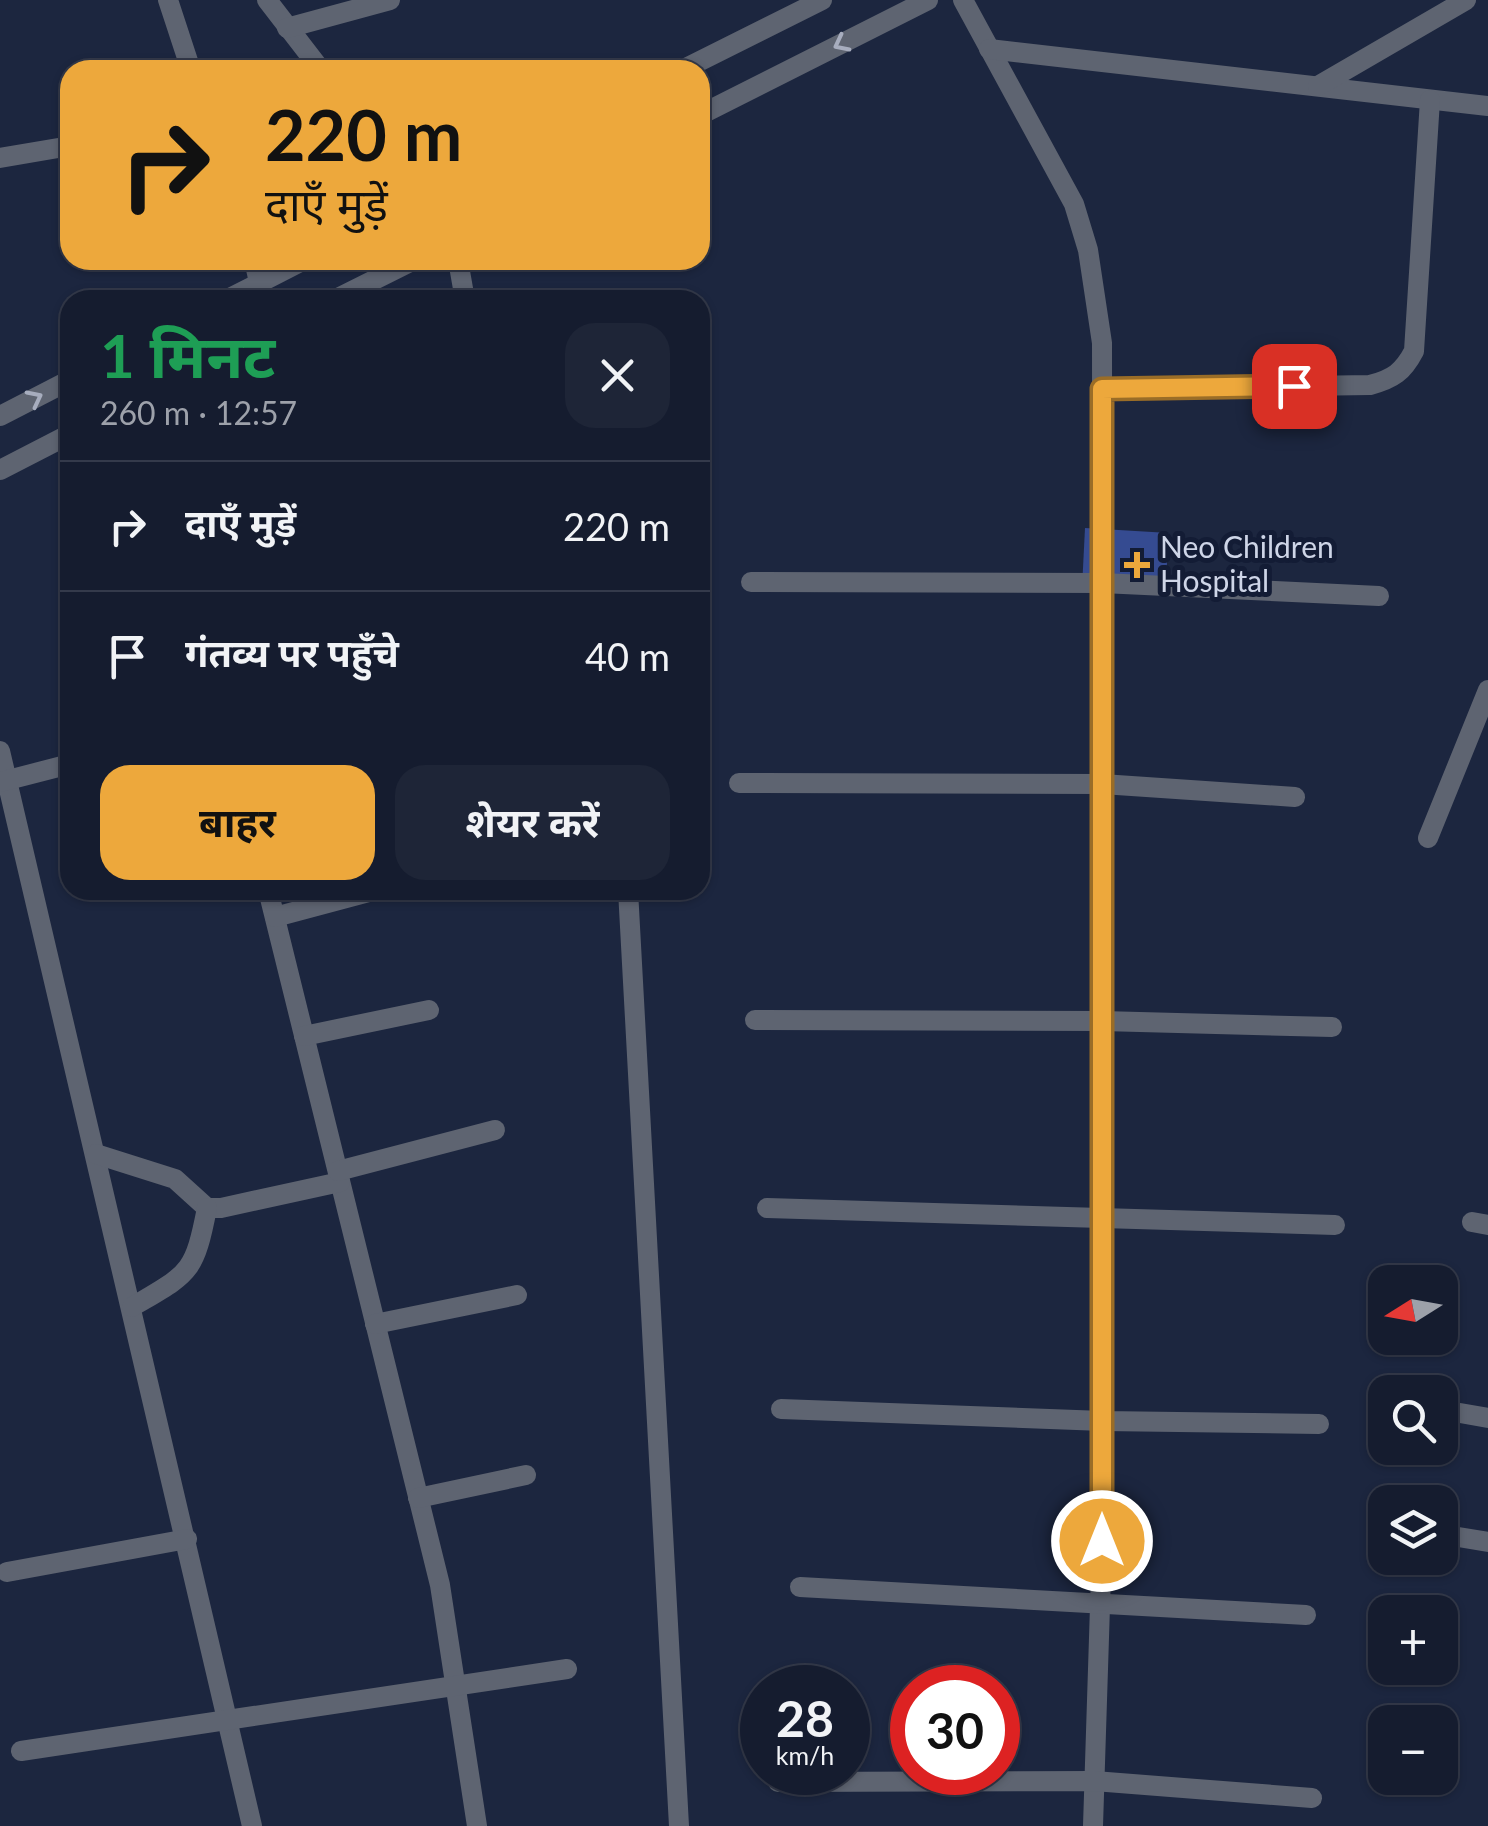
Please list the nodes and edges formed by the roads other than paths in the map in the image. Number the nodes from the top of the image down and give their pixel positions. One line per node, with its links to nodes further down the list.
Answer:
1 (168, 0): 10 (street)
2 (267, 0): 8 (street)
3 (390, 0): 8 (street)
4 (822, 0): 12 (street)
5 (928, 0): 16 (street, one-way to 16)
6 (963, 0): 9 (street)
7 (1466, 0): 13 (street)
8 (287, 28): 11 (street)
9 (990, 49): 13 (street); 24 (street)
10 (188, 60)
11 (314, 60)
12 (702, 60)
13 (1318, 86): 14 (street)
14 (1430, 100): 15 (street); 24 (street)
15 (1488, 106)
16 (710, 110)
17 (60, 148): 18 (street)
18 (0, 158)
19 (290, 270): 21 (street)
20 (394, 270): 22 (street)
21 (263, 290)
22 (354, 290)
23 (60, 385): 25 (street, one-way to 23)
24 (1102, 389): 29 (street)
25 (0, 416)
26 (60, 439): 27 (street)
27 (0, 470)
28 (752, 582): 29 (street)
29 (1102, 583): 30 (street); 36 (street)
30 (1379, 596)
31 (1488, 690): 38 (street)
32 (0, 751): 34 (street)
33 (60, 767): 34 (street)
34 (4, 781): 49 (street)
35 (738, 783): 36 (street)
36 (1102, 784): 37 (street); 45 (street)
37 (1295, 798)
38 (1428, 838)
39 (270, 900): 42 (street)
40 (338, 900): 42 (street)
41 (629, 900): 81 (street)
42 (274, 917): 47 (street)
43 (429, 1010): 47 (street)
44 (755, 1020): 45 (street)
45 (1102, 1022): 46 (street); 53 (street)
46 (1332, 1027)
47 (304, 1036): 50 (street)
48 (495, 1130): 50 (street)
49 (96, 1154): 51 (street); 56 (street)
50 (339, 1176): 51 (street); 57 (street)
51 (207, 1208): 56 (street)
52 (767, 1208): 53 (street)
53 (1102, 1219): 54 (street); 61 (street)
54 (1335, 1225)
55 (517, 1296): 57 (street)
56 (132, 1307): 66 (street)
57 (375, 1324): 64 (street)
58 (781, 1409): 61 (street)
59 (1460, 1413): 60 (street)
60 (1488, 1418)
61 (1103, 1421): 62 (street); 70 (street)
62 (1320, 1424)
63 (526, 1475): 64 (street)
64 (418, 1498): 73 (street)
65 (1458, 1537): 67 (street)
66 (187, 1539): 68 (street); 74 (street)
67 (1488, 1542)
68 (6, 1572)
69 (800, 1586): 70 (street)
70 (1100, 1605): 71 (street); 76 (street)
71 (1306, 1615)
72 (567, 1669): 73 (street)
73 (456, 1684): 74 (street); 80 (street)
74 (229, 1718): 75 (street); 79 (street)
75 (22, 1750)
76 (1094, 1781): 77 (street); 78 (street); 82 (street)
77 (870, 1782)
78 (1312, 1798)
79 (252, 1826)
80 (477, 1826)
81 (679, 1826)
82 (1092, 1826)

